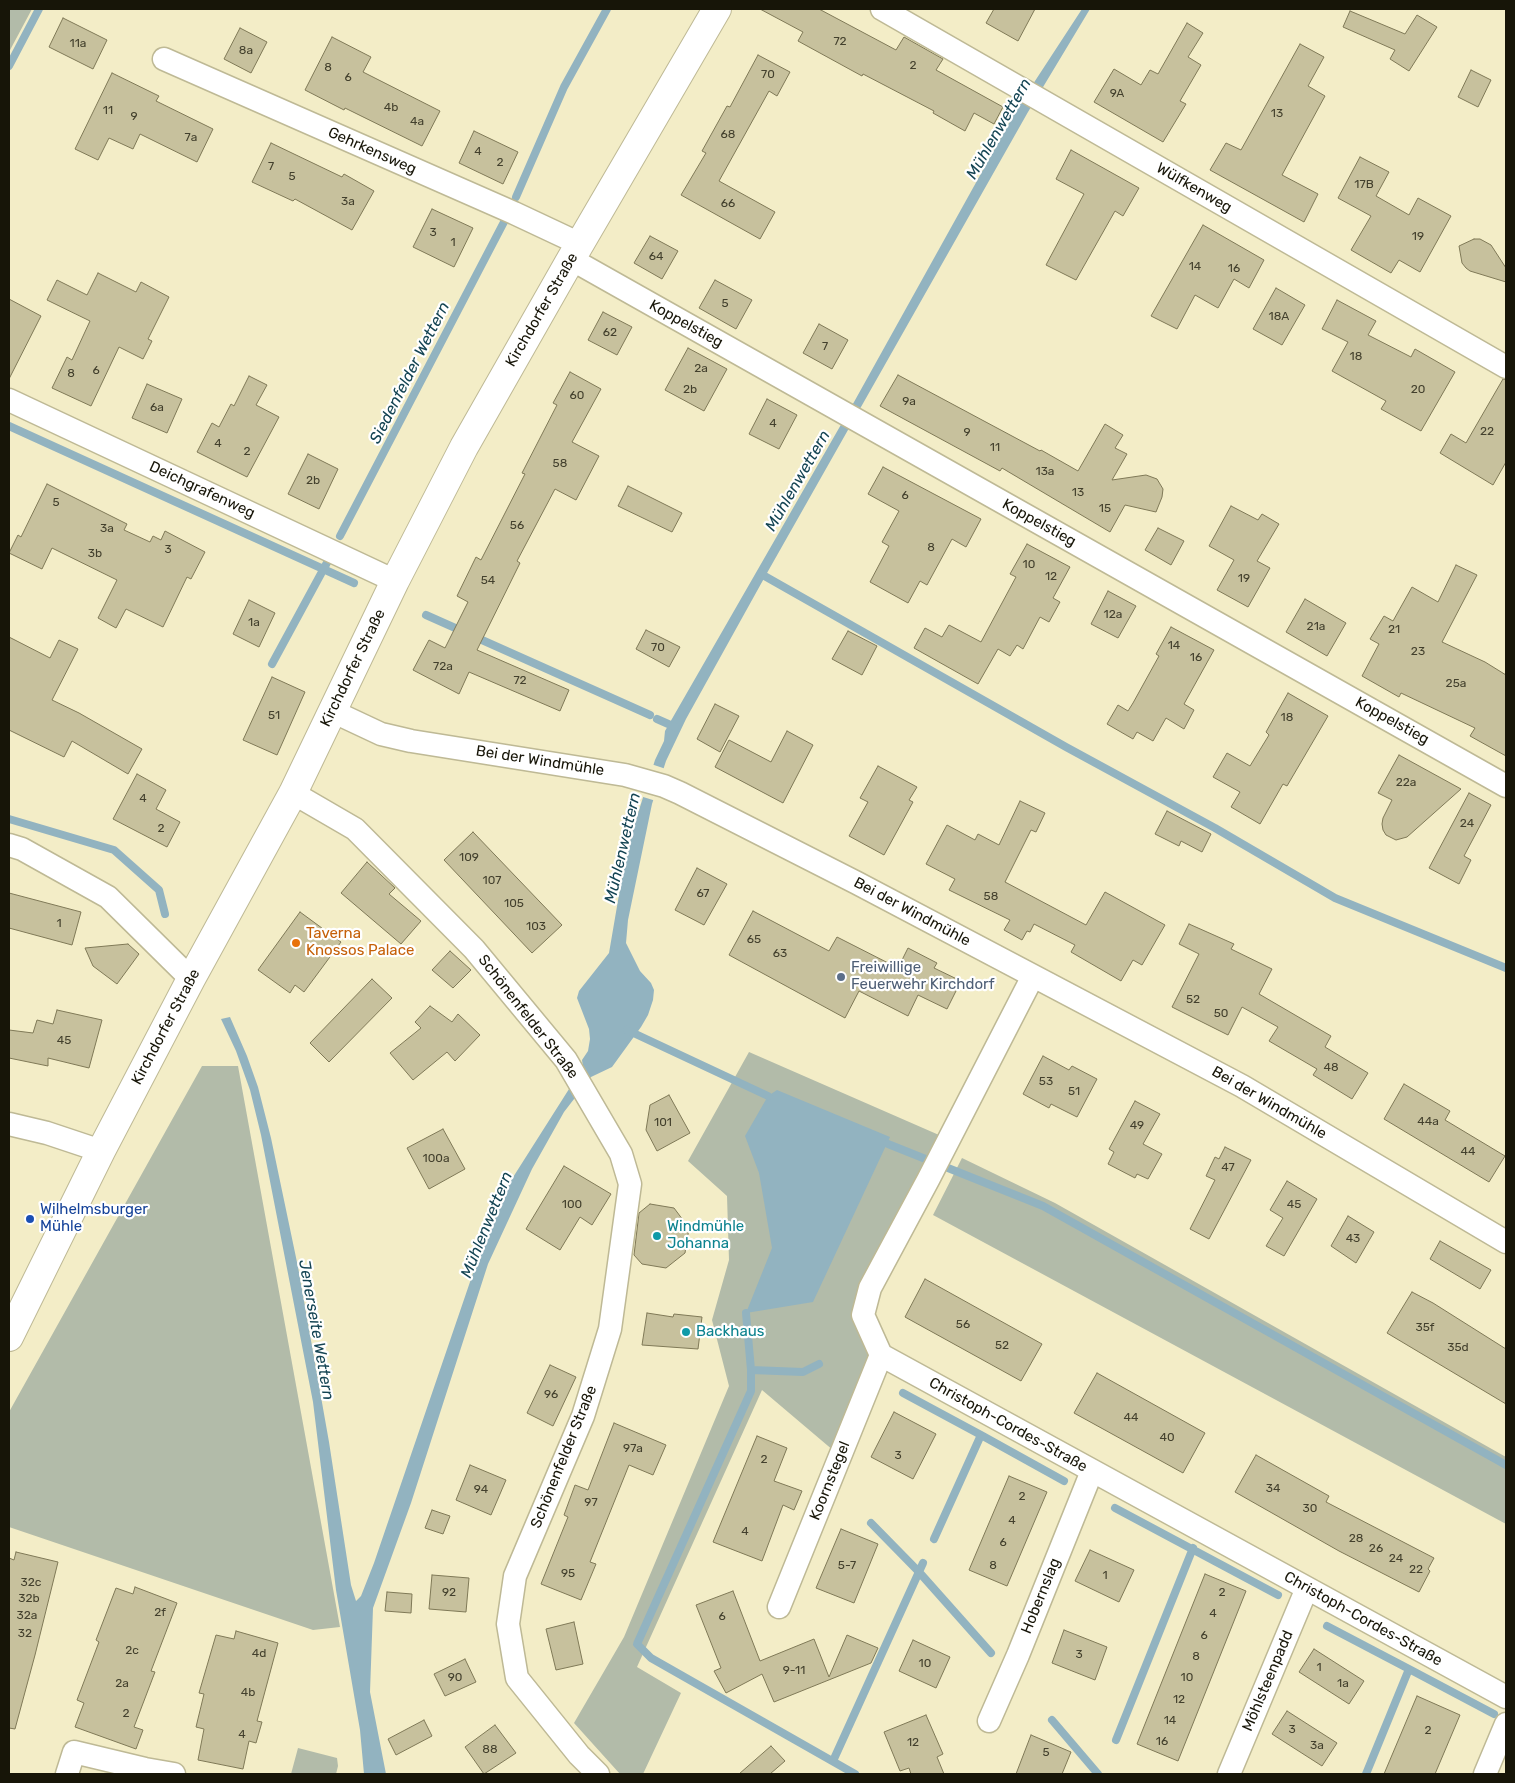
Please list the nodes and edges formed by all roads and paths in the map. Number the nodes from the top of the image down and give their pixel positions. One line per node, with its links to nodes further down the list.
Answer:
1 (717, 9): 4 (street, Kirchdorfer Straße)
2 (882, 9): 5 (street, Wülfkenweg)
3 (164, 58): 4 (street, Gehrkensweg)
4 (576, 251): 7 (street, Kirchdorfer Straße); 9 (street, Koppelstieg)
5 (1506, 367)
6 (9, 400): 7 (street, Deichgrafenweg)
7 (395, 581): 8 (street, Kirchdorfer Straße)
8 (332, 711): 10 (street, Kirchdorfer Straße); 12 (street, Bei der Windmühle)
9 (1506, 786)
10 (293, 793): 13 (street, Kirchdorfer Straße); 28 (street, Schönenfelder Straße)
11 (9, 845): 13 (street)
12 (1033, 976): 16 (street, Bei der Windmühle); 18 (street)
13 (191, 979): 15 (street, Kirchdorfer Straße)
14 (9, 1124): 15 (street)
15 (100, 1151): 17 (street, Kirchdorfer Straße)
16 (1506, 1242)
17 (9, 1338)
18 (882, 1354): 19 (street, Christoph-Cordes-Straße); 21 (street, Koornstegel)
19 (1092, 1470): 20 (street, Christoph-Cordes-Straße); 23 (street, Hobernslag)
20 (1306, 1588): 22 (street, Christoph-Cordes-Straße); 29 (street, Möhlsteenpadd)
21 (779, 1606)
22 (1506, 1697)
23 (989, 1721)
24 (1506, 1724): 30 (street)
25 (150, 1772): 26 (street); 27 (street)
26 (67, 1774)
27 (174, 1774)
28 (598, 1774)
29 (1229, 1774)
30 (1485, 1774)

